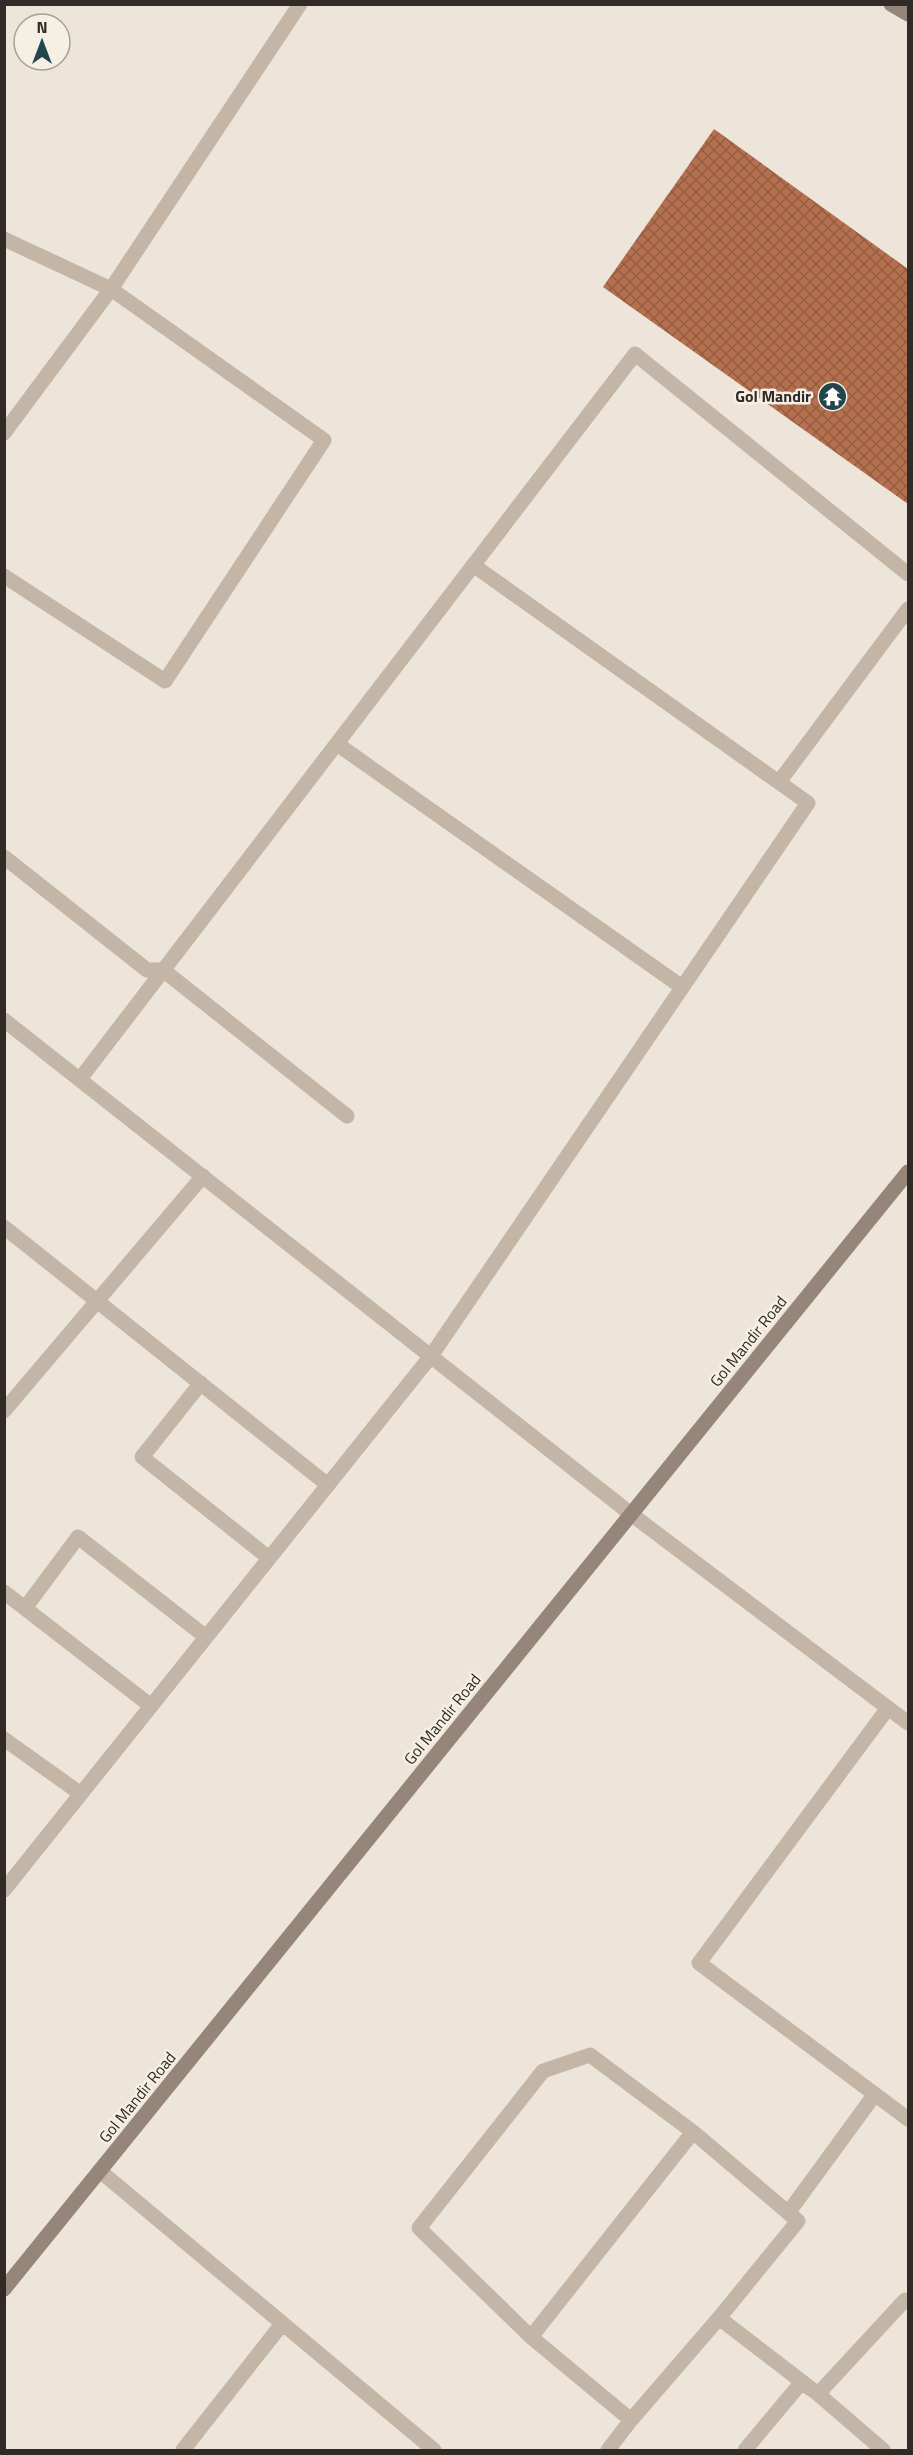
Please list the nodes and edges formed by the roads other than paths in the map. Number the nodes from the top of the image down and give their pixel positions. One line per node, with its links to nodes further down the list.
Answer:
1 (300, 4): 5 (street)
2 (891, 4): 3 (street)
3 (909, 14)
4 (4, 239): 5 (street)
5 (111, 289): 6 (street); 9 (street)
6 (4, 433)
7 (473, 565): 8 (street); 11 (street); 12 (street)
8 (909, 574)
9 (4, 576)
10 (909, 609): 12 (street)
11 (337, 744): 14 (street); 15 (street)
12 (779, 782): 15 (street)
13 (4, 857): 14 (street)
14 (164, 970): 17 (street); 18 (street)
15 (682, 987): 23 (street)
16 (4, 1020): 17 (street)
17 (80, 1079): 20 (street)
18 (347, 1116)
19 (909, 1172): 27 (street, Gol Mandir Road)
20 (203, 1176): 22 (street); 23 (street)
21 (4, 1227): 22 (street)
22 (98, 1301): 24 (street); 25 (street)
23 (431, 1356): 26 (street); 27 (street)
24 (201, 1383): 26 (street); 28 (street)
25 (4, 1411)
26 (328, 1485): 28 (street)
27 (631, 1514): 33 (street); 41 (street, Gol Mandir Road)
28 (269, 1558): 31 (street)
29 (4, 1592): 30 (street)
30 (25, 1608): 31 (street); 32 (street)
31 (206, 1637): 32 (street)
32 (151, 1706): 36 (street)
33 (888, 1708): 34 (street); 38 (street)
34 (907, 1719)
35 (4, 1738): 36 (street)
36 (81, 1794): 37 (street)
37 (4, 1890)
38 (875, 2094): 39 (street); 42 (street)
39 (909, 2119)
40 (693, 2132): 42 (street); 47 (street); 47 (street)
41 (100, 2171): 43 (street, Gol Mandir Road); 46 (street)
42 (788, 2213): 45 (street)
43 (4, 2289)
44 (907, 2299): 48 (street)
45 (719, 2318): 48 (street); 49 (street)
46 (282, 2324): 50 (street); 51 (street)
47 (531, 2337): 49 (street)
48 (818, 2394): 53 (street); 54 (street)
49 (631, 2420): 52 (street)
50 (431, 2450)
51 (183, 2451)
52 (608, 2451)
53 (745, 2451)
54 (883, 2451)

